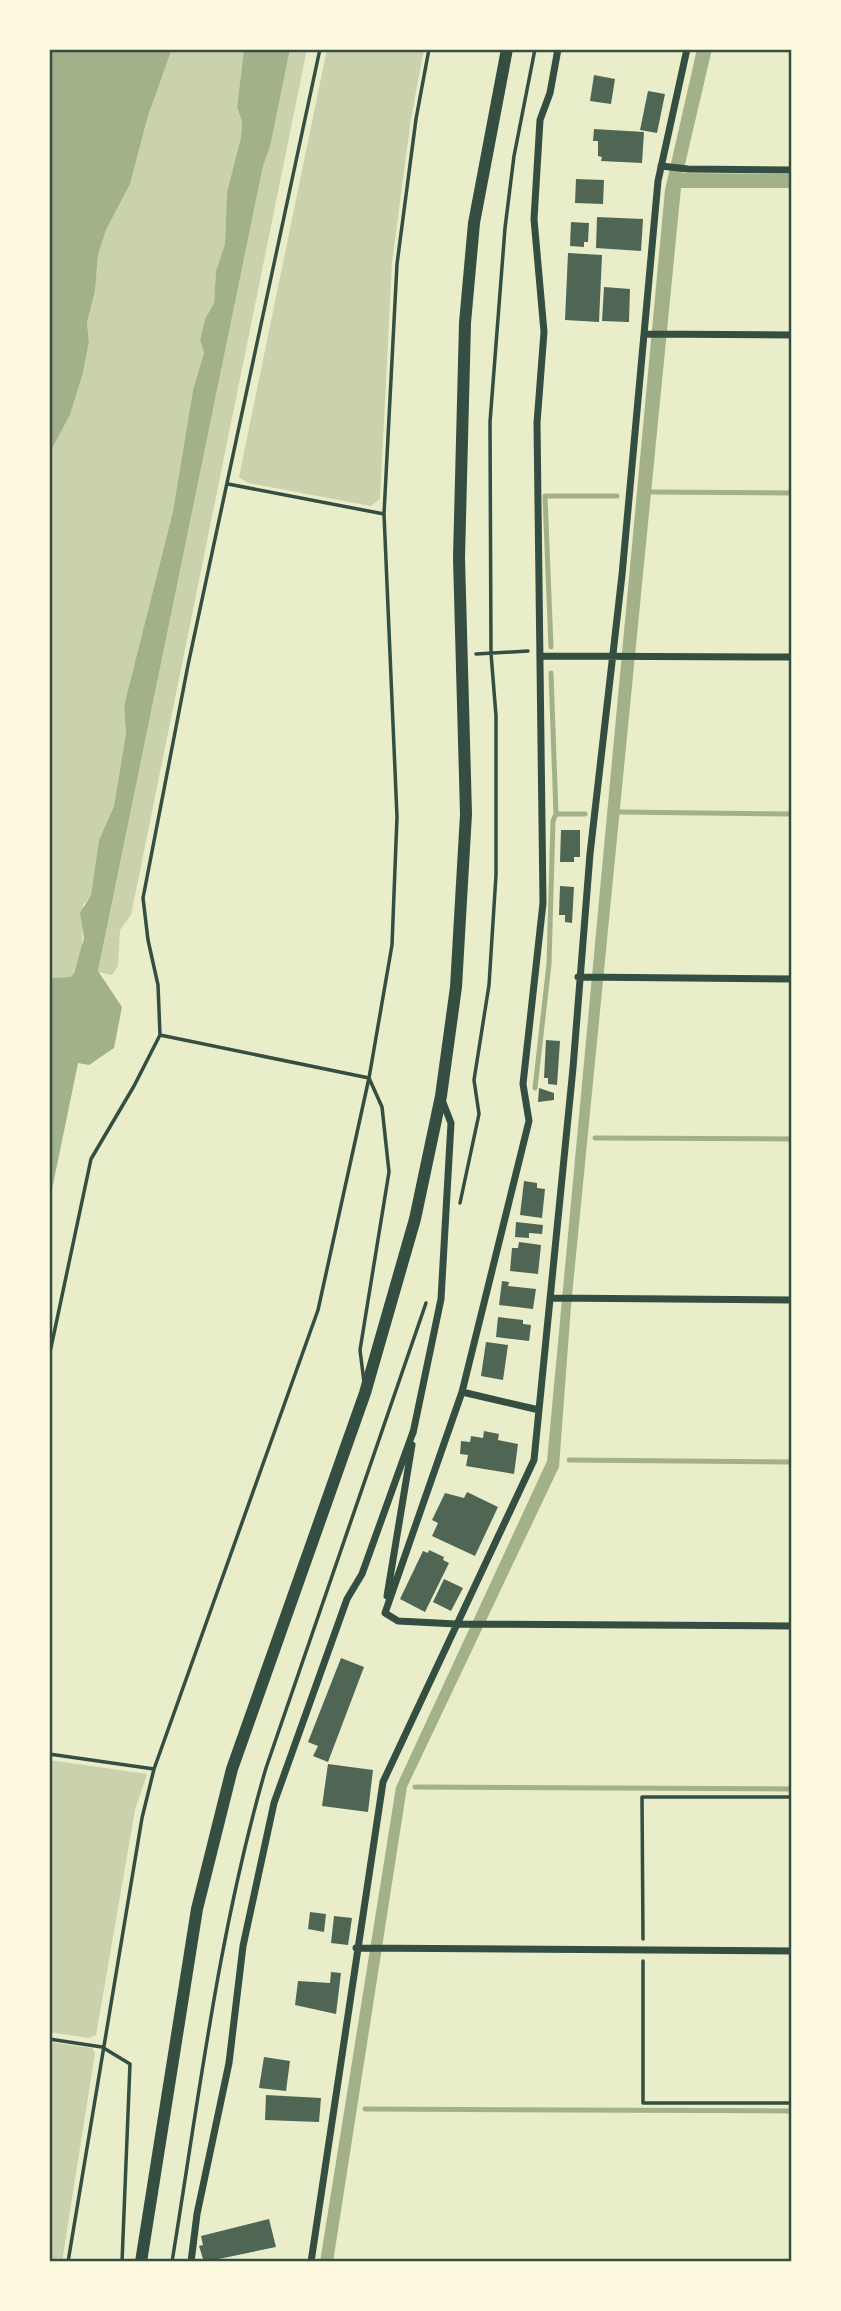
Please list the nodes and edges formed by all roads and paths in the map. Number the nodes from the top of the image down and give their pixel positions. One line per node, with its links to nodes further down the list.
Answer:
1 (320, 49): 10 (lane)
2 (429, 49): 11 (lane)
3 (507, 49): 13 (main road)
4 (558, 49): 12 (street)
5 (687, 49): 6 (street)
6 (664, 166): 7 (street); 8 (street)
7 (792, 170)
8 (646, 334): 9 (street); 14 (street)
9 (792, 335)
10 (228, 484): 11 (lane); 18 (lane)
11 (384, 514): 19 (lane)
12 (541, 653): 13 (path); 14 (street); 24 (street)
13 (462, 655): 20 (main road)
14 (615, 656): 15 (street); 16 (street)
15 (792, 657)
16 (582, 977): 17 (street); 21 (street)
17 (792, 979)
18 (160, 1035): 19 (lane); 23 (lane)
19 (369, 1078): 25 (lane); 32 (lane)
20 (441, 1096): 25 (main road); 27 (street)
21 (553, 1298): 22 (street); 26 (street)
22 (792, 1300)
23 (49, 1357)
24 (462, 1392): 26 (street); 28 (street)
25 (365, 1393): 39 (main road)
26 (539, 1410): 29 (street)
27 (413, 1432): 28 (street); 40 (street)
28 (385, 1613): 29 (street)
29 (456, 1624): 30 (street); 33 (street)
30 (792, 1626)
31 (49, 1754): 32 (lane)
32 (154, 1769): 36 (lane)
33 (360, 1948): 34 (street); 41 (street)
34 (792, 1951)
35 (49, 2039): 36 (lane)
36 (103, 2047): 37 (lane); 38 (lane)
37 (68, 2262)
38 (122, 2262)
39 (141, 2262)
40 (191, 2262)
41 (311, 2262)

